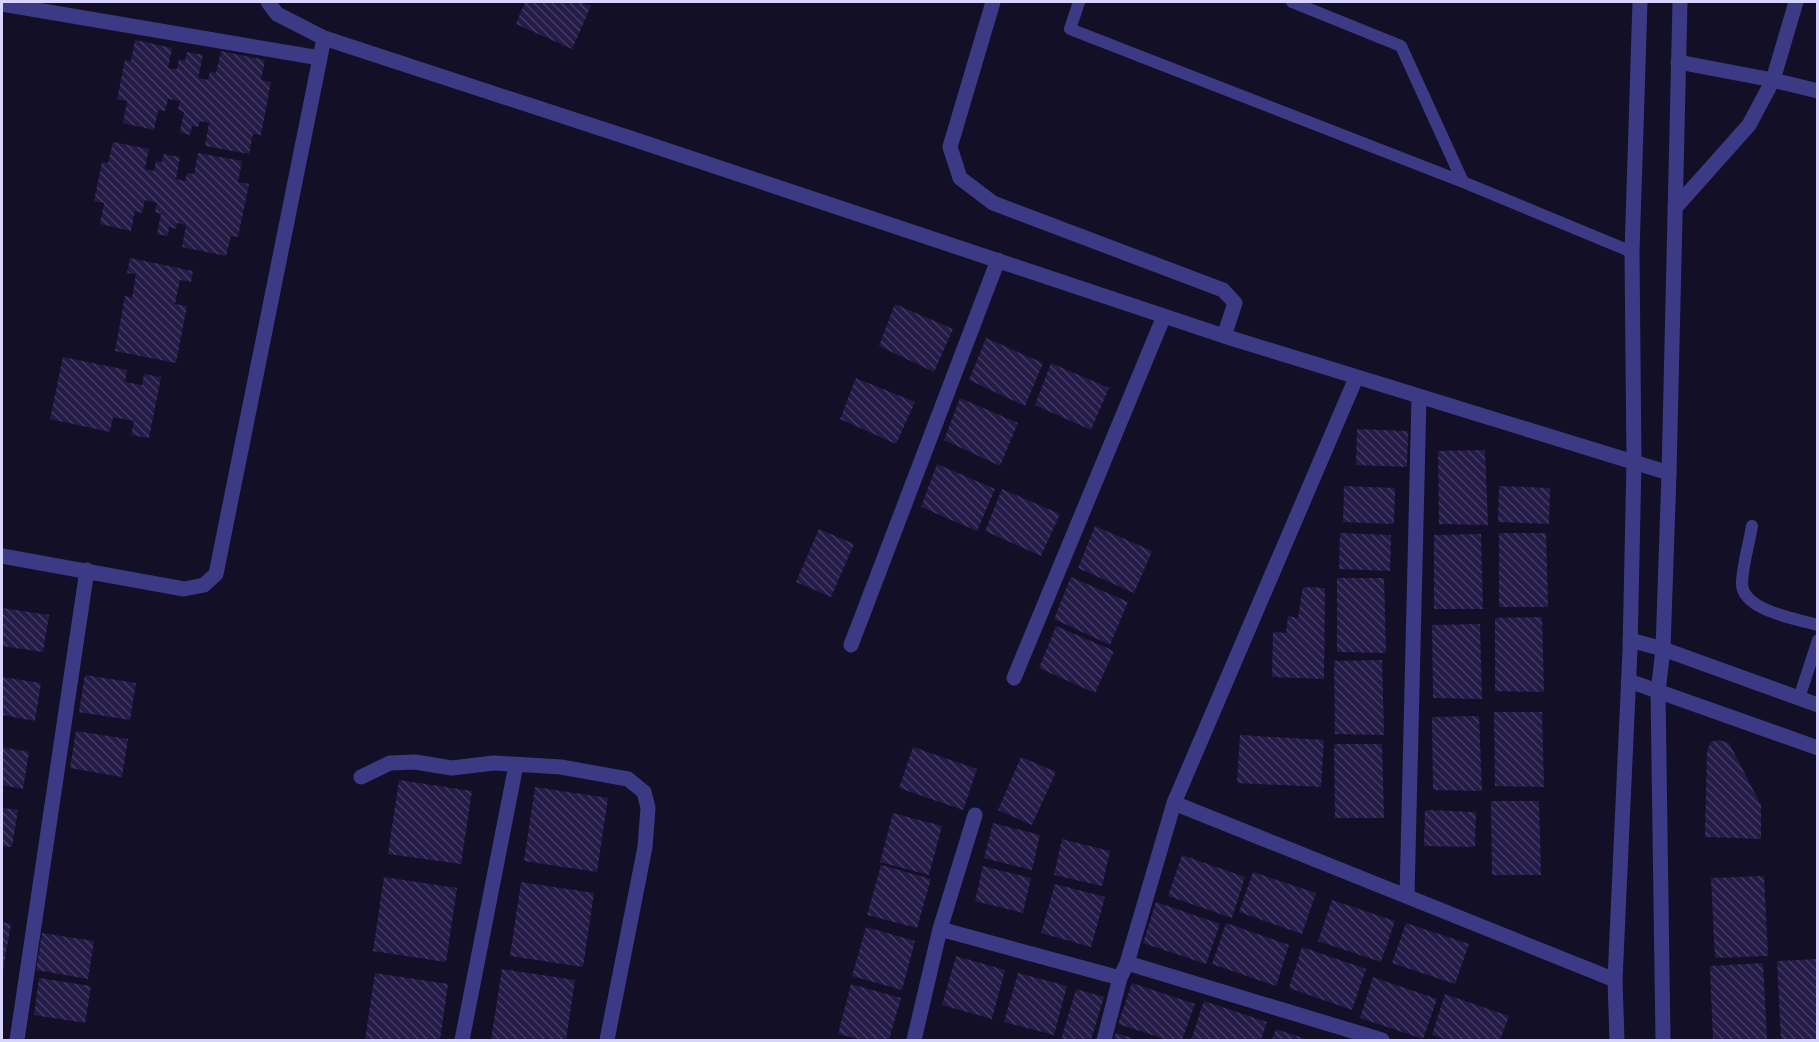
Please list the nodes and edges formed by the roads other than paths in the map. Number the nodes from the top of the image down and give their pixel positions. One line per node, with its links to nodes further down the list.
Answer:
1 (268, 2): 9 (street)
2 (993, 2): 19 (street)
3 (1078, 2): 14 (lane)
4 (1292, 2): 14 (lane)
5 (1640, 2): 16 (street)
6 (1680, 2): 11 (street)
7 (1796, 2): 12 (street)
8 (2, 4): 10 (street)
9 (324, 38): 10 (street); 17 (street)
10 (320, 58): 26 (street)
11 (1678, 62): 12 (street); 15 (street)
12 (1773, 80): 13 (street); 15 (street)
13 (1818, 91)
14 (1463, 182): 16 (lane)
15 (1675, 208): 23 (street)
16 (1632, 252): 22 (street)
17 (998, 260): 18 (street); 30 (street)
18 (1164, 316): 19 (street); 32 (street)
19 (1224, 336): 20 (street)
20 (1356, 378): 21 (street); 40 (street)
21 (1419, 398): 22 (street); 42 (street)
22 (1634, 462): 23 (street); 28 (street)
23 (1669, 473): 31 (street)
24 (1752, 526): 27 (lane)
25 (2, 556): 26 (street)
26 (87, 570): 47 (street)
27 (1818, 625)
28 (1630, 640): 31 (street); 33 (street)
29 (1818, 640): 35 (lane)
30 (850, 645)
31 (1663, 649): 34 (street); 35 (street)
32 (1014, 678)
33 (1629, 681): 34 (street); 46 (street)
34 (1658, 692): 37 (street); 54 (street)
35 (1799, 698): 36 (street)
36 (1818, 705)
37 (1818, 748)
38 (516, 765): 39 (street); 48 (street); 49 (street)
39 (361, 777)
40 (1174, 803): 42 (street); 44 (street)
41 (975, 815): 43 (street)
42 (1407, 896): 46 (street)
43 (940, 929): 45 (street); 50 (street)
44 (1127, 963): 45 (street); 52 (street)
45 (1120, 978): 51 (street)
46 (1615, 980): 53 (street)
47 (17, 1041)
48 (462, 1041)
49 (607, 1041)
50 (914, 1041)
51 (1104, 1041)
52 (1382, 1041)
53 (1617, 1041)
54 (1664, 1041)

